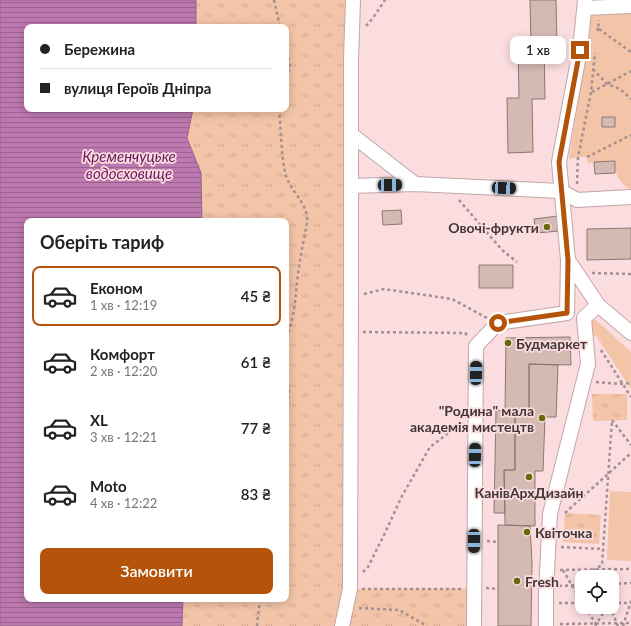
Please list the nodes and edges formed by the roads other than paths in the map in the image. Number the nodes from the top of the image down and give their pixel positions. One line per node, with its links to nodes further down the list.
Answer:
1 (352, 0): 4 (street)
2 (585, 4): 3 (street); 7 (street)
3 (631, 6)
4 (352, 136): 5 (street); 6 (street)
5 (415, 184): 6 (street); 7 (street)
6 (351, 186): 13 (street)
7 (561, 190): 8 (street); 9 (street)
8 (631, 197)
9 (568, 260): 10 (street); 14 (street)
10 (598, 305): 11 (street); 12 (street)
11 (631, 333)
12 (546, 625)
13 (342, 626)
14 (474, 626)

